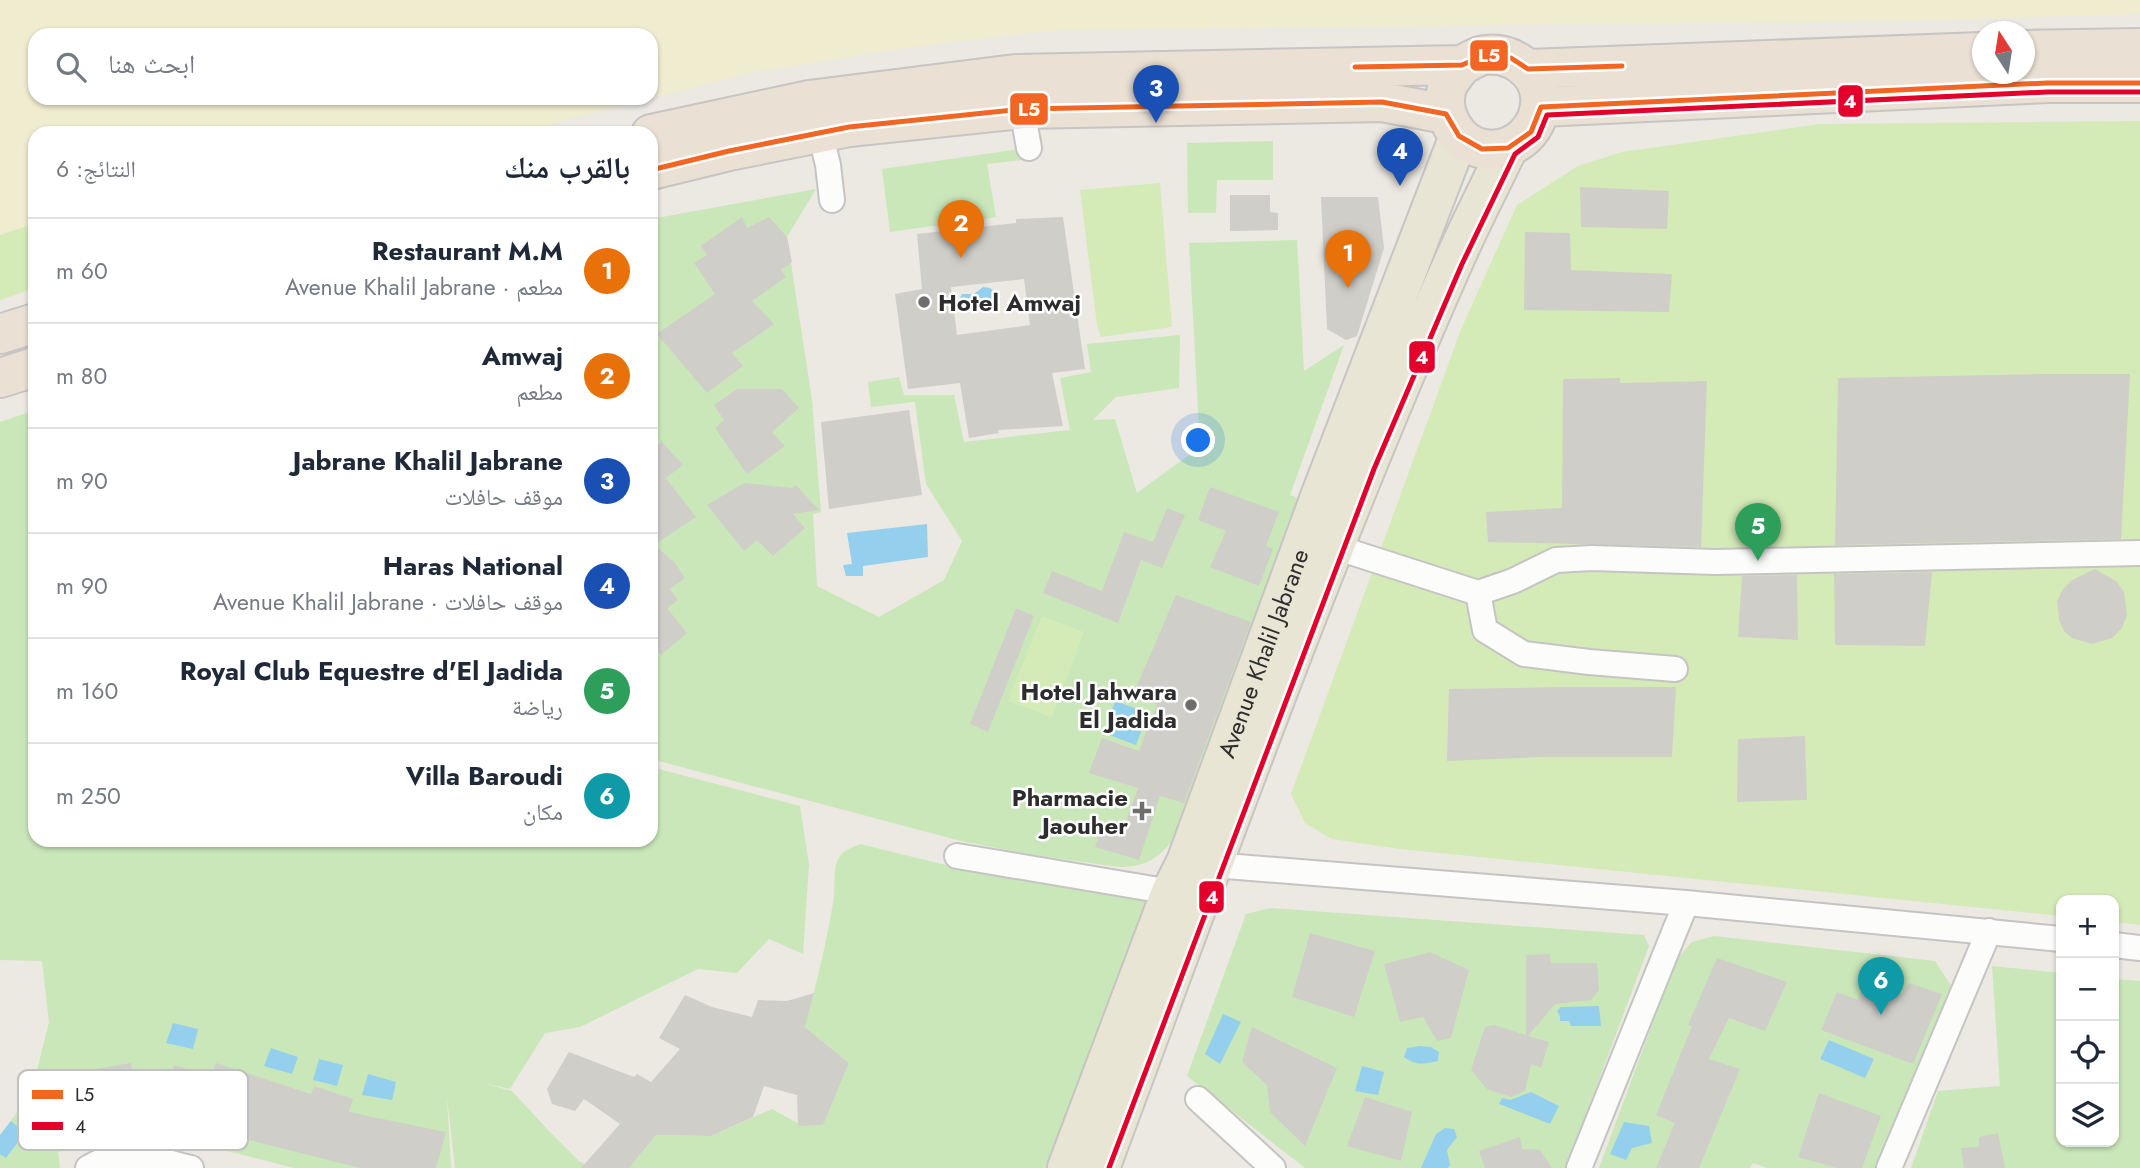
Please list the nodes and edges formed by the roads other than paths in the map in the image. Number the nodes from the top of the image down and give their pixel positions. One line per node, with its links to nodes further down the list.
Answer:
1 (2140, 48): 3 (highway)
2 (1972, 52): 5 (highway)
3 (2040, 61): 6 (highway); 7 (highway)
4 (1462, 65): 5 (highway); 9 (highway); 10 (highway)
5 (1528, 69): 7 (highway)
6 (2140, 83)
7 (1541, 107): 13 (highway)
8 (1022, 109): 9 (highway); 11 (highway); 12 (street)
9 (1452, 125): 13 (highway); 25 (main road, Avenue Khalil Jabrane)
10 (658, 132)
11 (820, 132): 14 (highway); 15 (street)
12 (1029, 148)
13 (1508, 148): 20 (main road, Avenue Khalil Jabrane)
14 (658, 168)
15 (832, 200)
16 (28, 325): 17 (highway)
17 (0, 334)
18 (28, 369): 19 (highway)
19 (0, 378)
20 (1335, 547): 22 (street); 25 (main road, Avenue Khalil Jabrane)
21 (2140, 553): 22 (street)
22 (1478, 593): 23 (street)
23 (1675, 669)
24 (957, 856): 25 (street)
25 (1190, 873): 26 (street); 34 (main road, Avenue Khalil Jabrane); 35 (main road, Avenue Khalil Jabrane)
26 (1686, 903): 27 (street); 37 (street)
27 (1989, 931): 28 (street); 38 (street)
28 (2056, 938)
29 (2119, 946): 30 (street)
30 (2140, 948)
31 (1198, 1098): 36 (street)
32 (88, 1168): 33 (street)
33 (191, 1168)
34 (1067, 1168)
35 (1100, 1168)
36 (1273, 1168)
37 (1579, 1168)
38 (1889, 1168)

